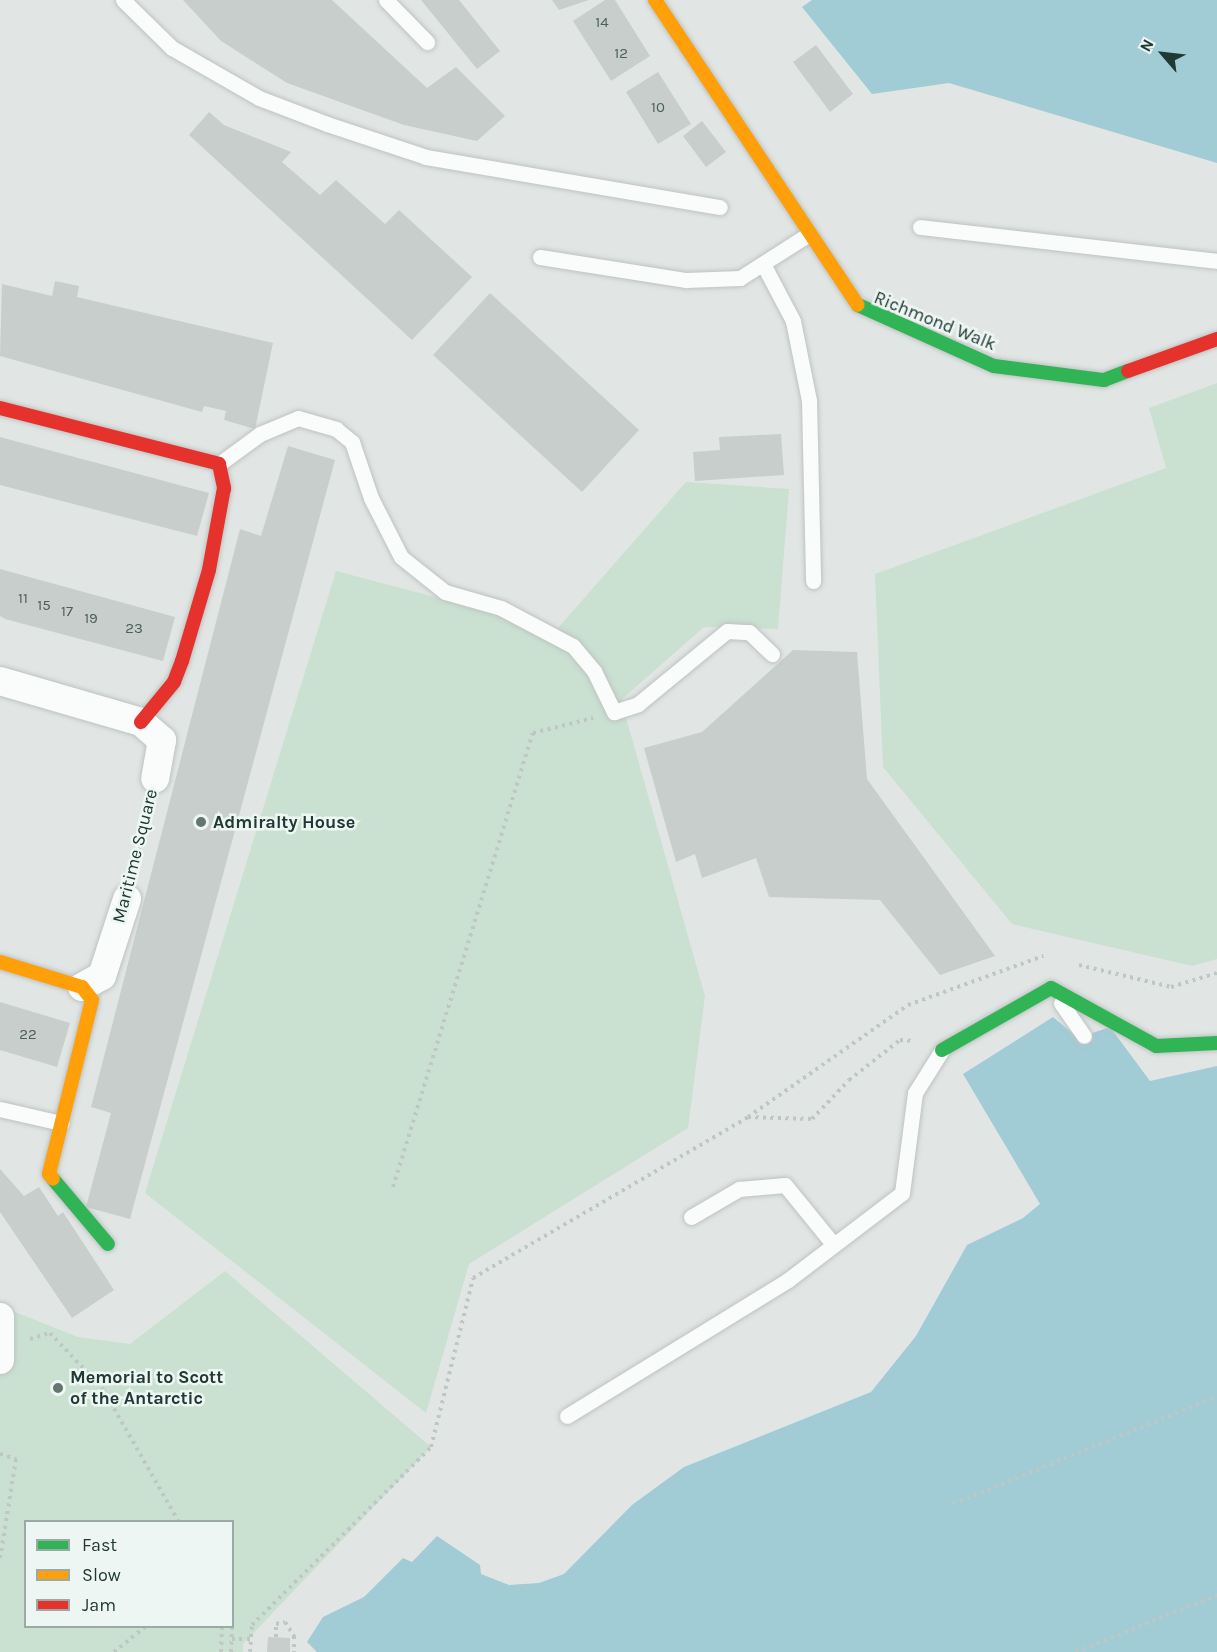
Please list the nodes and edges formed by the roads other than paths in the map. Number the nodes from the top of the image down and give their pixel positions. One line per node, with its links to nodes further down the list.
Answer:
1 (123, 0): 5 (lane)
2 (386, 0): 4 (lane)
3 (654, 0): 7 (street, Richmond Walk)
4 (427, 42)
5 (720, 207)
6 (920, 227): 9 (lane)
7 (809, 234): 10 (lane); 11 (street, Richmond Walk)
8 (540, 257): 10 (lane)
9 (1217, 261)
10 (763, 264): 14 (lane)
11 (1217, 339)
12 (0, 408): 13 (street)
13 (219, 464): 15 (lane); 17 (street)
14 (813, 581)
15 (772, 654)
16 (0, 681): 17 (street, Maritime Square)
17 (141, 722): 18 (street, Maritime Square)
18 (155, 778)
19 (127, 899): 21 (street, Maritime Square)
20 (0, 962): 21 (street)
21 (82, 987): 27 (street)
22 (1051, 988): 23 (lane); 24 (street); 25 (street)
23 (1084, 1036)
24 (1217, 1043)
25 (949, 1047): 30 (lane)
26 (0, 1109): 27 (lane)
27 (61, 1123): 29 (street)
28 (691, 1217): 30 (lane)
29 (108, 1244)
30 (834, 1245): 33 (lane)
31 (0, 1317): 32 (street)
32 (1, 1354)
33 (567, 1416)

